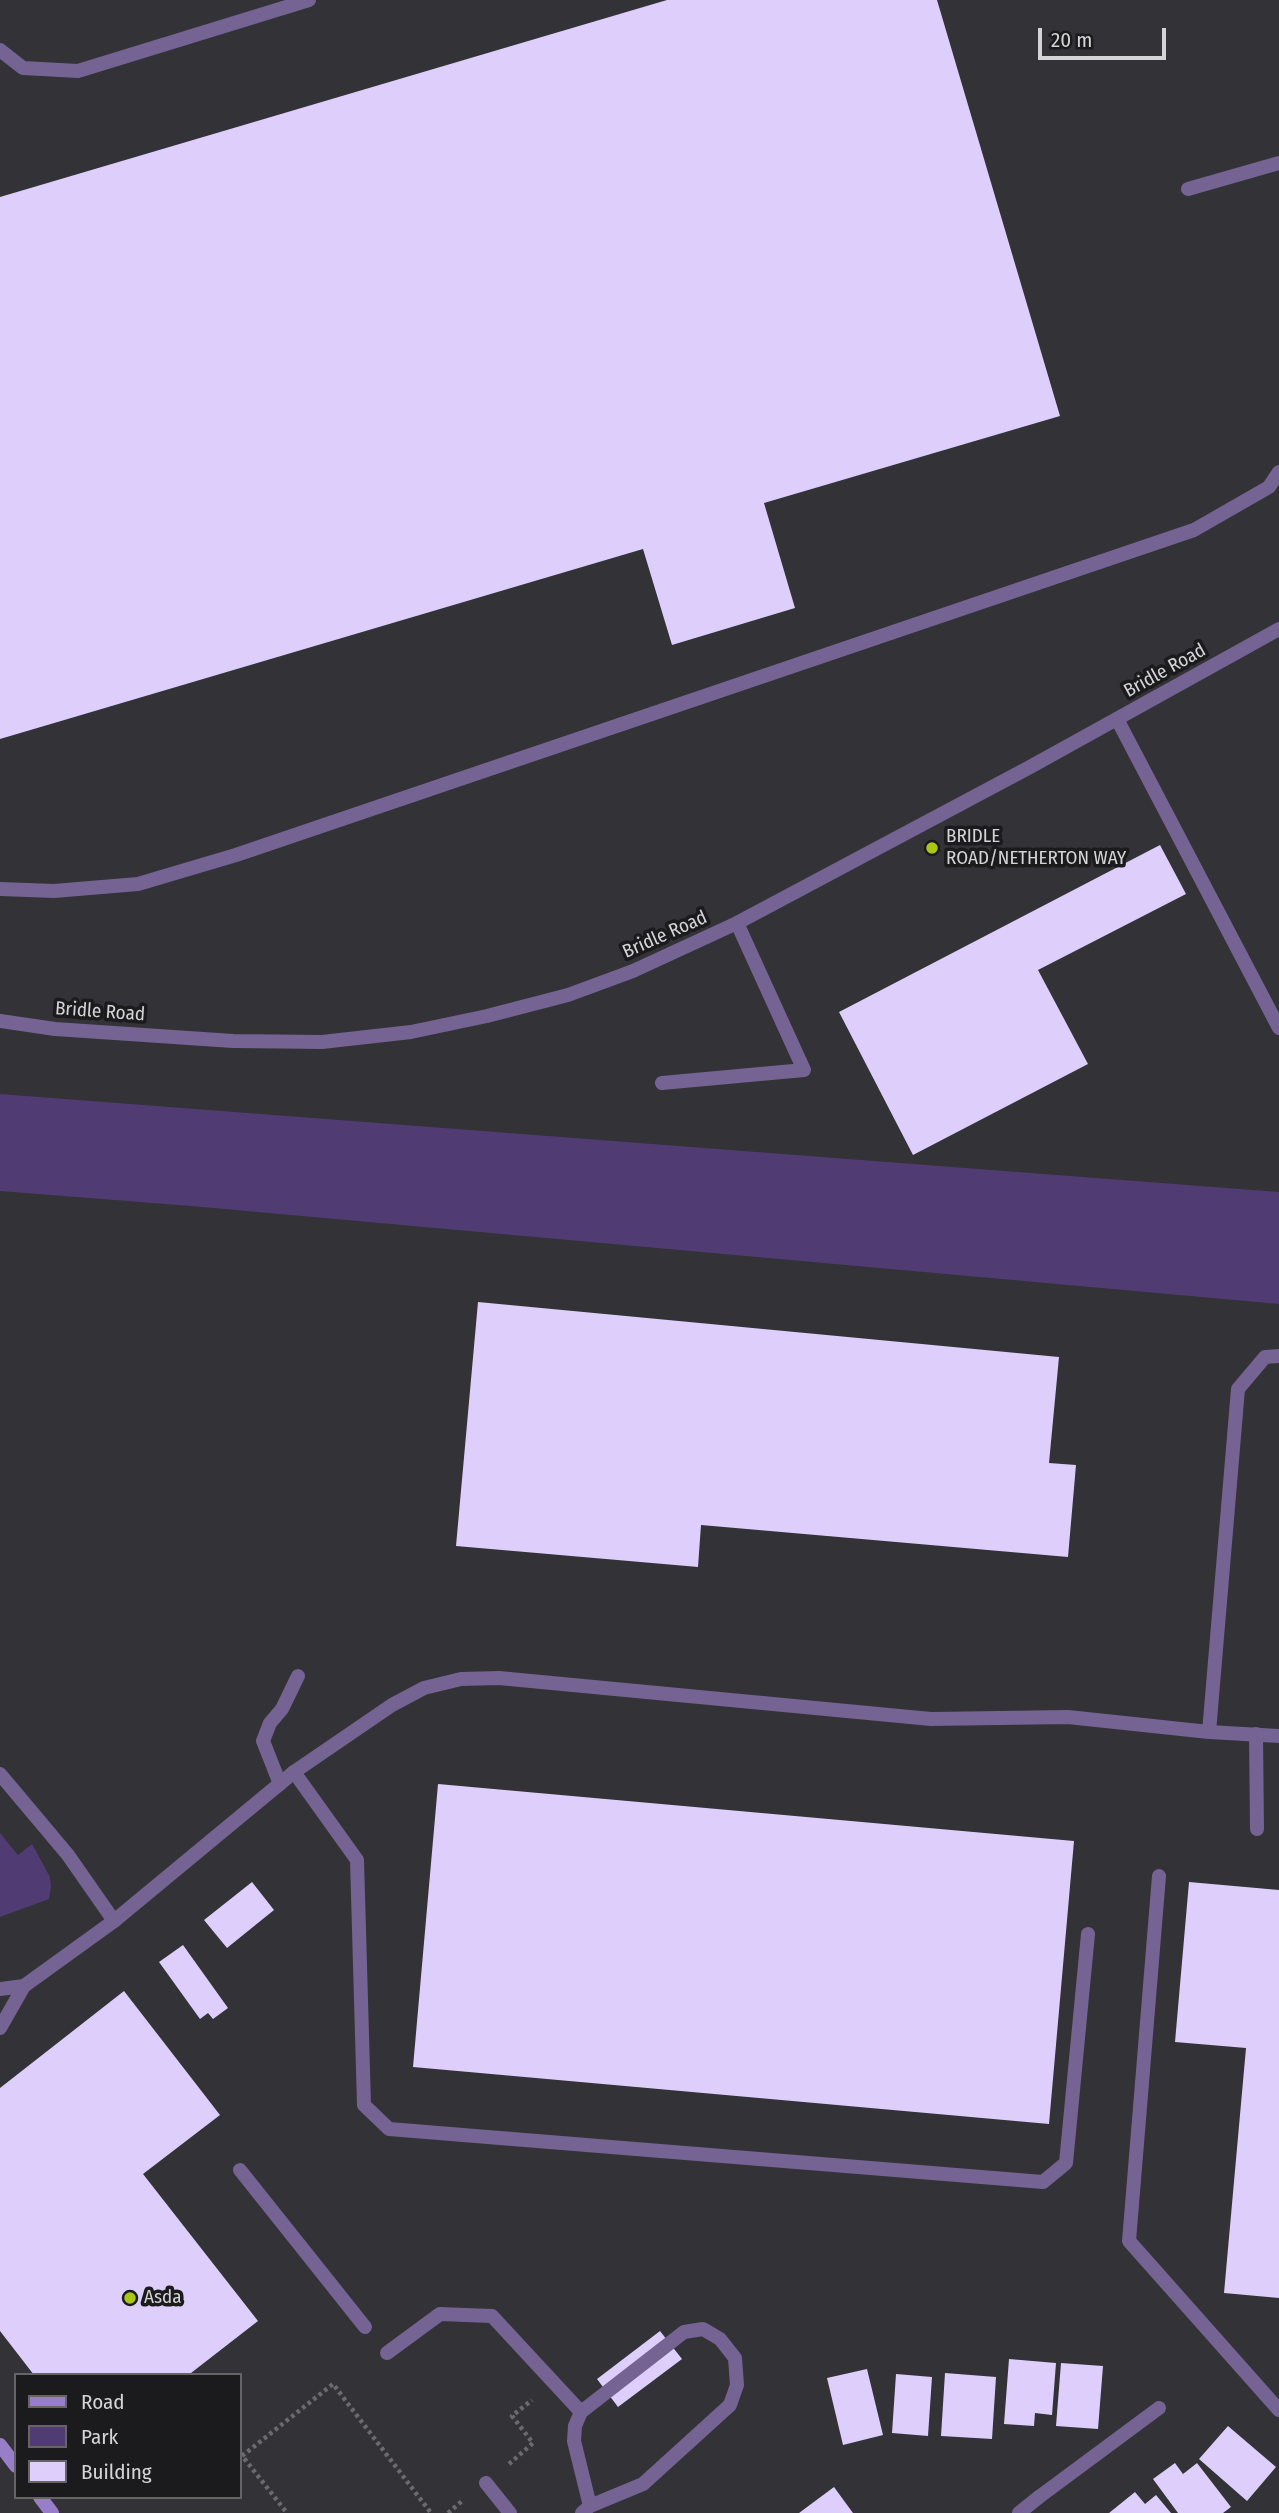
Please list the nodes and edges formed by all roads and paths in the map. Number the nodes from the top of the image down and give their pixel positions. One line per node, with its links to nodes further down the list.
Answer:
1 (309, 0): 2 (street)
2 (0, 50)
3 (1279, 163): 4 (street)
4 (1188, 189)
5 (1279, 472): 8 (street)
6 (1279, 629): 7 (street, Bridle Road)
7 (1117, 719): 9 (street, Bridle Road); 11 (street)
8 (0, 889)
9 (737, 923): 10 (street, Bridle Road); 12 (street)
10 (0, 1021)
11 (1279, 1028)
12 (662, 1083)
13 (1279, 1356): 15 (street)
14 (298, 1676): 20 (street)
15 (1209, 1732): 16 (street); 18 (street)
16 (1256, 1734): 17 (street); 21 (street)
17 (1279, 1736)
18 (294, 1772): 20 (street); 24 (street)
19 (0, 1774): 23 (street)
20 (280, 1784): 23 (street)
21 (1257, 1829)
22 (1159, 1876): 33 (street)
23 (114, 1921): 25 (street)
24 (1088, 1934)
25 (24, 1986): 26 (street); 27 (street)
26 (0, 1989)
27 (0, 2028)
28 (240, 2170): 29 (street)
29 (365, 2327)
30 (387, 2353): 31 (street)
31 (555, 2383): 34 (street); 39 (path)
32 (1158, 2409): 45 (street)
33 (1279, 2410)
34 (581, 2412): 40 (street); 40 (street)
35 (0, 2445): 38 (street)
36 (242, 2453): 42 (path)
37 (242, 2455): 41 (path)
38 (14, 2463)
39 (486, 2483): 43 (path); 44 (street)
40 (586, 2510)
41 (287, 2513)
42 (431, 2513)
43 (447, 2513)
44 (510, 2513)
45 (1019, 2513)

